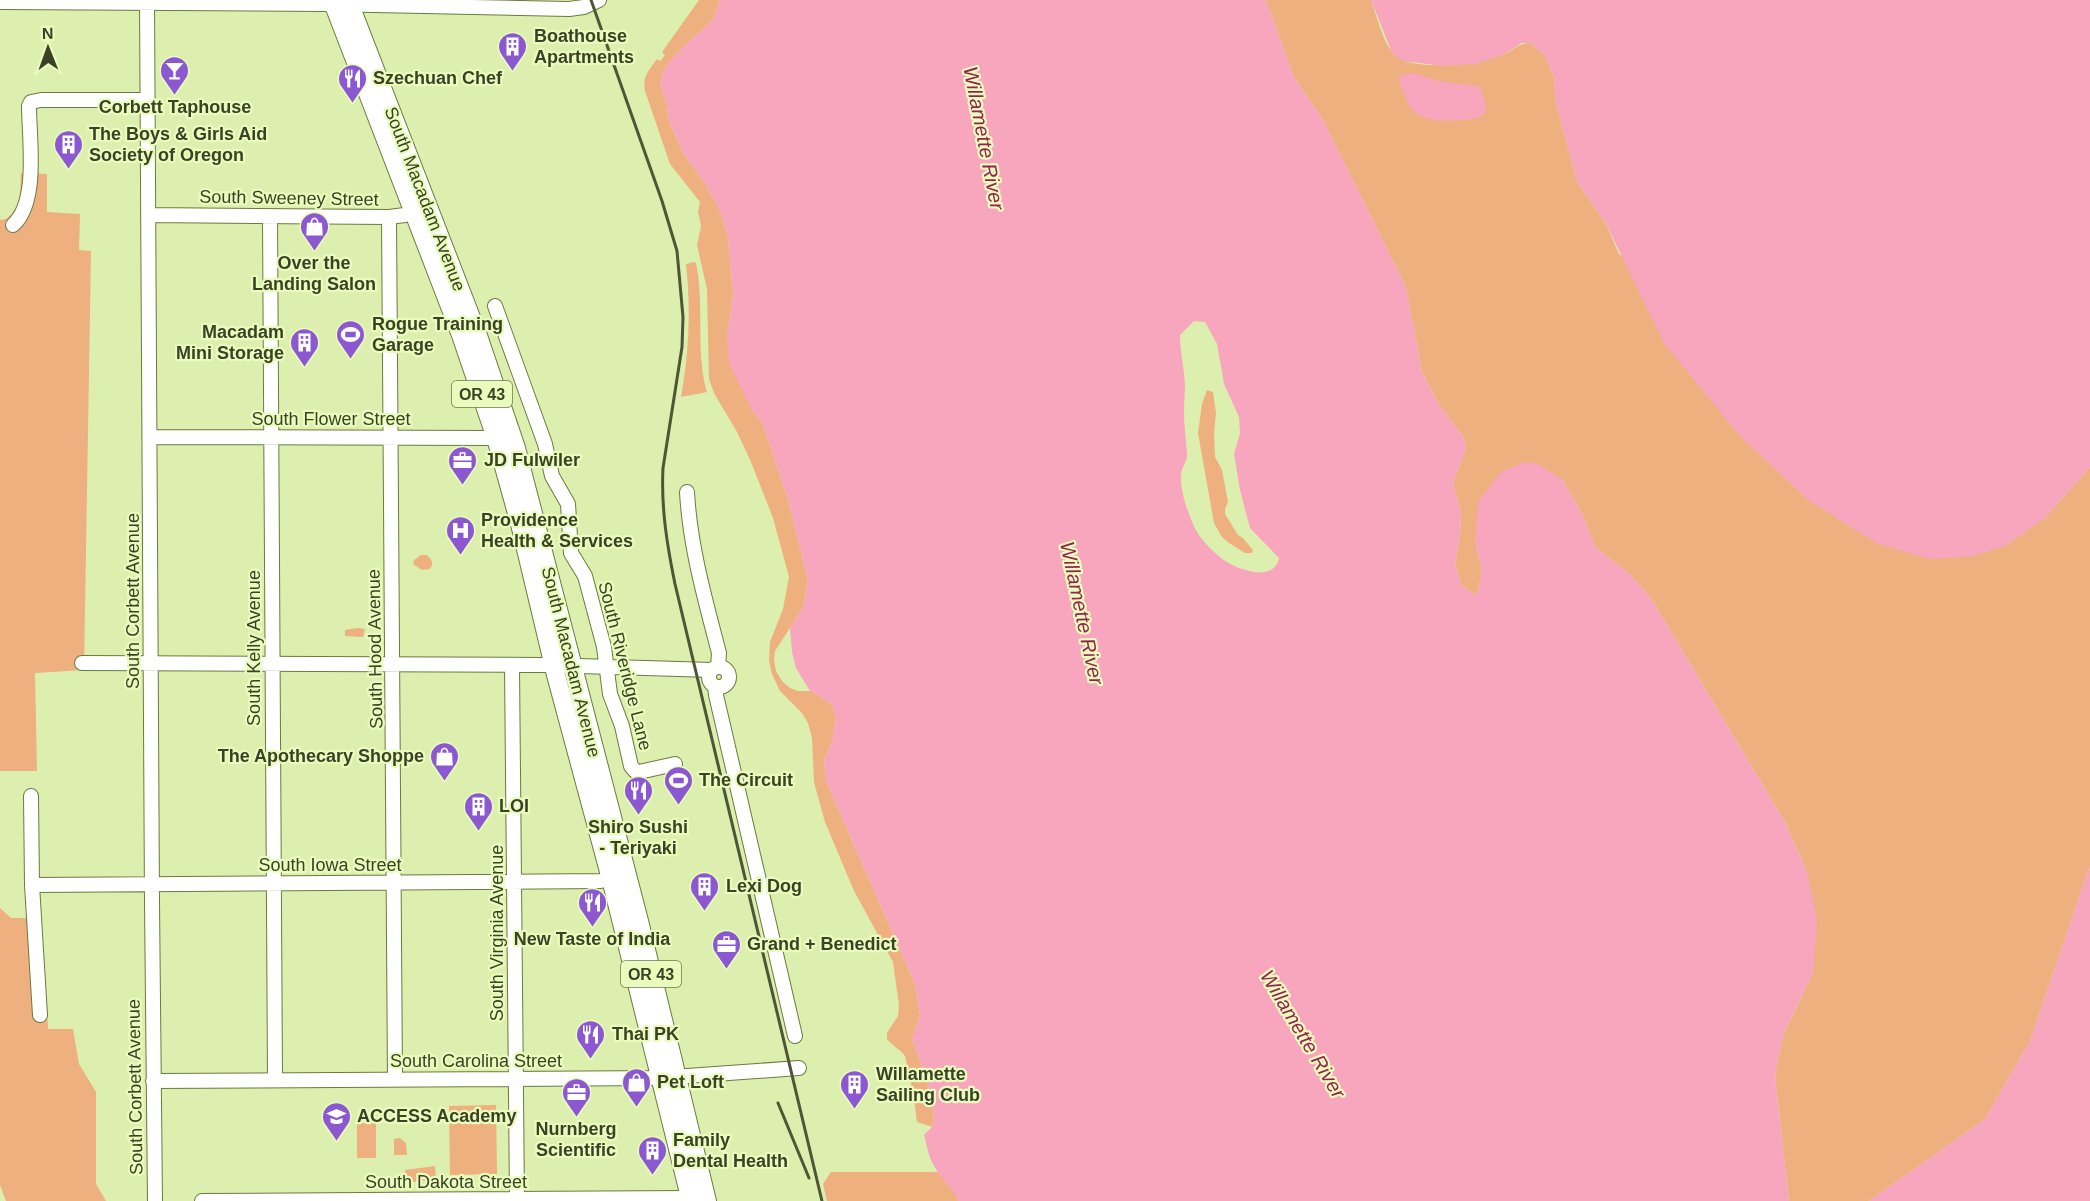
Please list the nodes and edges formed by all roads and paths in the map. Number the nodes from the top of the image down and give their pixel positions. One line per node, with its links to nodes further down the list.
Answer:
1 (599, 0): 6 (street)
2 (26, 1): 3 (street); 4 (street)
3 (0, 2)
4 (147, 2): 5 (street); 7 (street, South Corbett Avenue)
5 (340, 2): 6 (street); 8 (main road, South Macadam Avenue / OR 43)
6 (480, 3)
7 (147, 100): 9 (street, South Corbett Avenue); 12 (street)
8 (420, 209): 11 (street, South Sweeney Street); 14 (main road, South Macadam Avenue / OR 43)
9 (148, 215): 10 (street, South Sweeney Street); 15 (street, South Corbett Avenue)
10 (270, 216): 11 (street, South Sweeney Street); 16 (street, South Kelly Avenue)
11 (389, 217): 17 (street, South Hood Avenue)
12 (13, 225)
13 (495, 306): 25 (street, South Riveridge Lane)
14 (504, 436): 17 (street, South Flower Street); 23 (main road, South Macadam Avenue / OR 43)
15 (150, 437): 16 (street, South Flower Street); 20 (street, South Corbett Avenue)
16 (271, 437): 17 (street, South Flower Street); 21 (street, South Kelly Avenue)
17 (390, 438): 22 (street, South Hood Avenue)
18 (687, 492): 26 (street)
19 (82, 663): 20 (street)
20 (152, 663): 21 (street); 34 (street, South Corbett Avenue)
21 (272, 663): 22 (street); 32 (street, South Kelly Avenue)
22 (393, 664): 24 (street); 31 (street, South Hood Avenue)
23 (563, 665): 24 (street); 25 (street); 29 (main road, South Macadam Avenue / OR 43)
24 (512, 666): 30 (street, South Virginia Avenue)
25 (607, 667): 26 (street); 27 (street, South Riveridge Lane)
26 (715, 669): 36 (street)
27 (675, 764)
28 (31, 795): 33 (street)
29 (619, 875): 30 (street, South Iowa Street); 38 (main road, South Macadam Avenue / OR 43)
30 (515, 882): 31 (street, South Iowa Street); 39 (street, South Virginia Avenue)
31 (394, 883): 32 (street, South Iowa Street); 41 (street, South Hood Avenue)
32 (273, 884): 34 (street, South Iowa Street); 40 (street, South Kelly Avenue)
33 (32, 885): 34 (street, South Iowa Street); 35 (street)
34 (152, 885): 42 (street, South Corbett Avenue)
35 (40, 1015)
36 (795, 1036)
37 (799, 1068): 38 (street, South Carolina Street)
38 (668, 1077): 39 (street, South Carolina Street); 44 (main road, South Macadam Avenue / OR 43)
39 (516, 1079): 41 (street, South Carolina Street); 43 (street, South Virginia Avenue)
40 (275, 1080): 41 (street, South Carolina Street); 42 (street, South Carolina Street)
41 (395, 1080)
42 (153, 1081): 45 (street, South Corbett Avenue)
43 (517, 1200): 44 (street, South Dakota Street); 46 (street, South Dakota Street)
44 (696, 1200)
45 (155, 1201)
46 (202, 1201)

